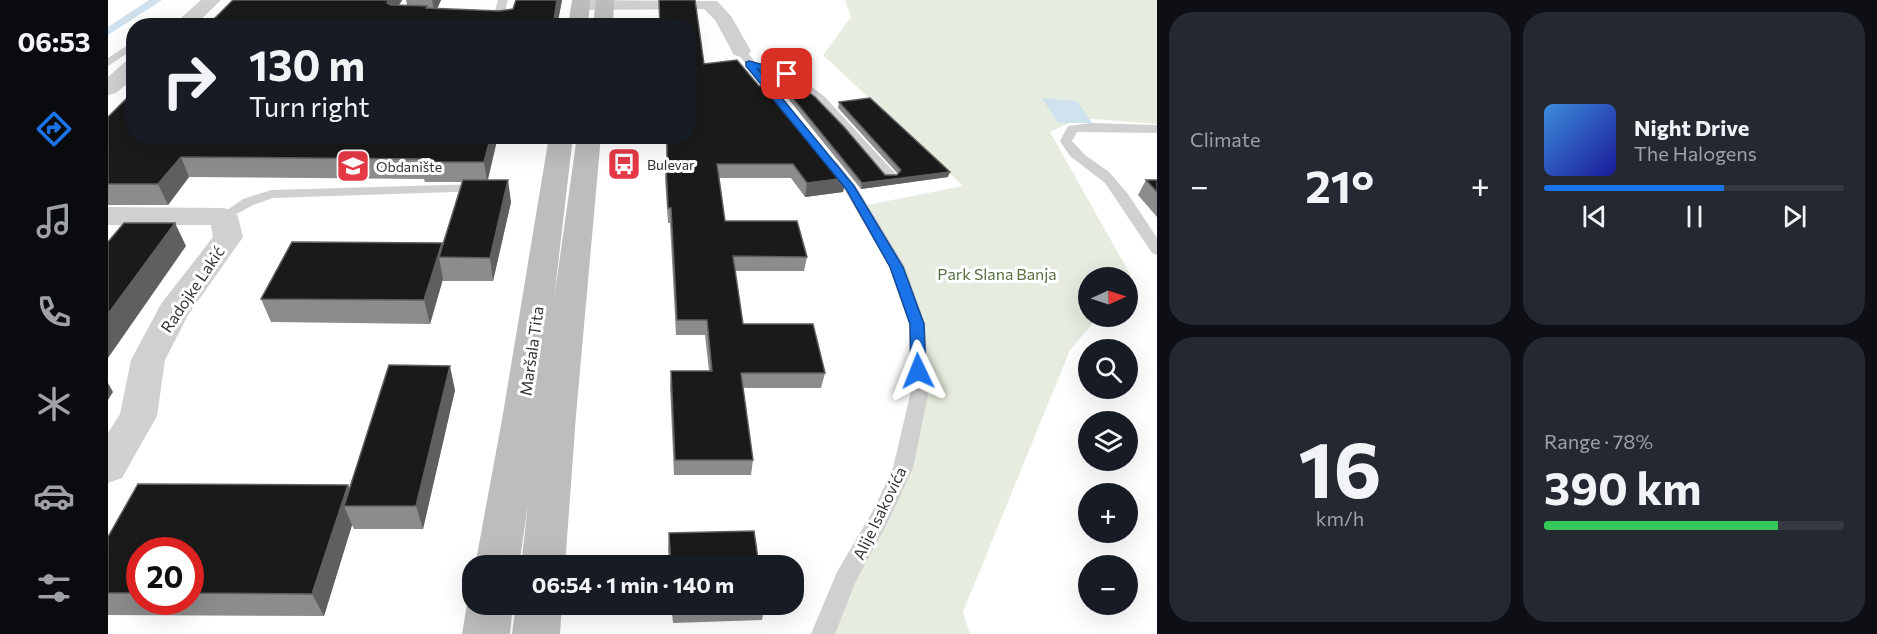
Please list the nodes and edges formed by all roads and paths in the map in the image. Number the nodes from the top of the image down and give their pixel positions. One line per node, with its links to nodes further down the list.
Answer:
1 (212, 0): 5 (street)
2 (503, 0): 6 (lane)
3 (605, 1): 4 (street); 8 (main road); 9 (street)
4 (581, 2): 7 (main road)
5 (191, 18)
6 (498, 18)
7 (579, 18)
8 (604, 18)
9 (745, 58): 10 (lane); 15 (lane)
10 (792, 117)
11 (1157, 129): 19 (lane)
12 (560, 144): 21 (main road, Maršala Tita)
13 (588, 144): 22 (main road, Maršala Tita)
14 (821, 153): 27 (lane, Alije Isakovića)
15 (890, 176)
16 (480, 188): 18 (lane)
17 (108, 216): 18 (street)
18 (224, 217): 20 (street, Radojke Lakić)
19 (1157, 250)
20 (108, 467)
21 (499, 555)
22 (544, 555)
23 (489, 615): 25 (main road)
24 (538, 615): 26 (main road)
25 (486, 634)
26 (536, 634)
27 (823, 634)

